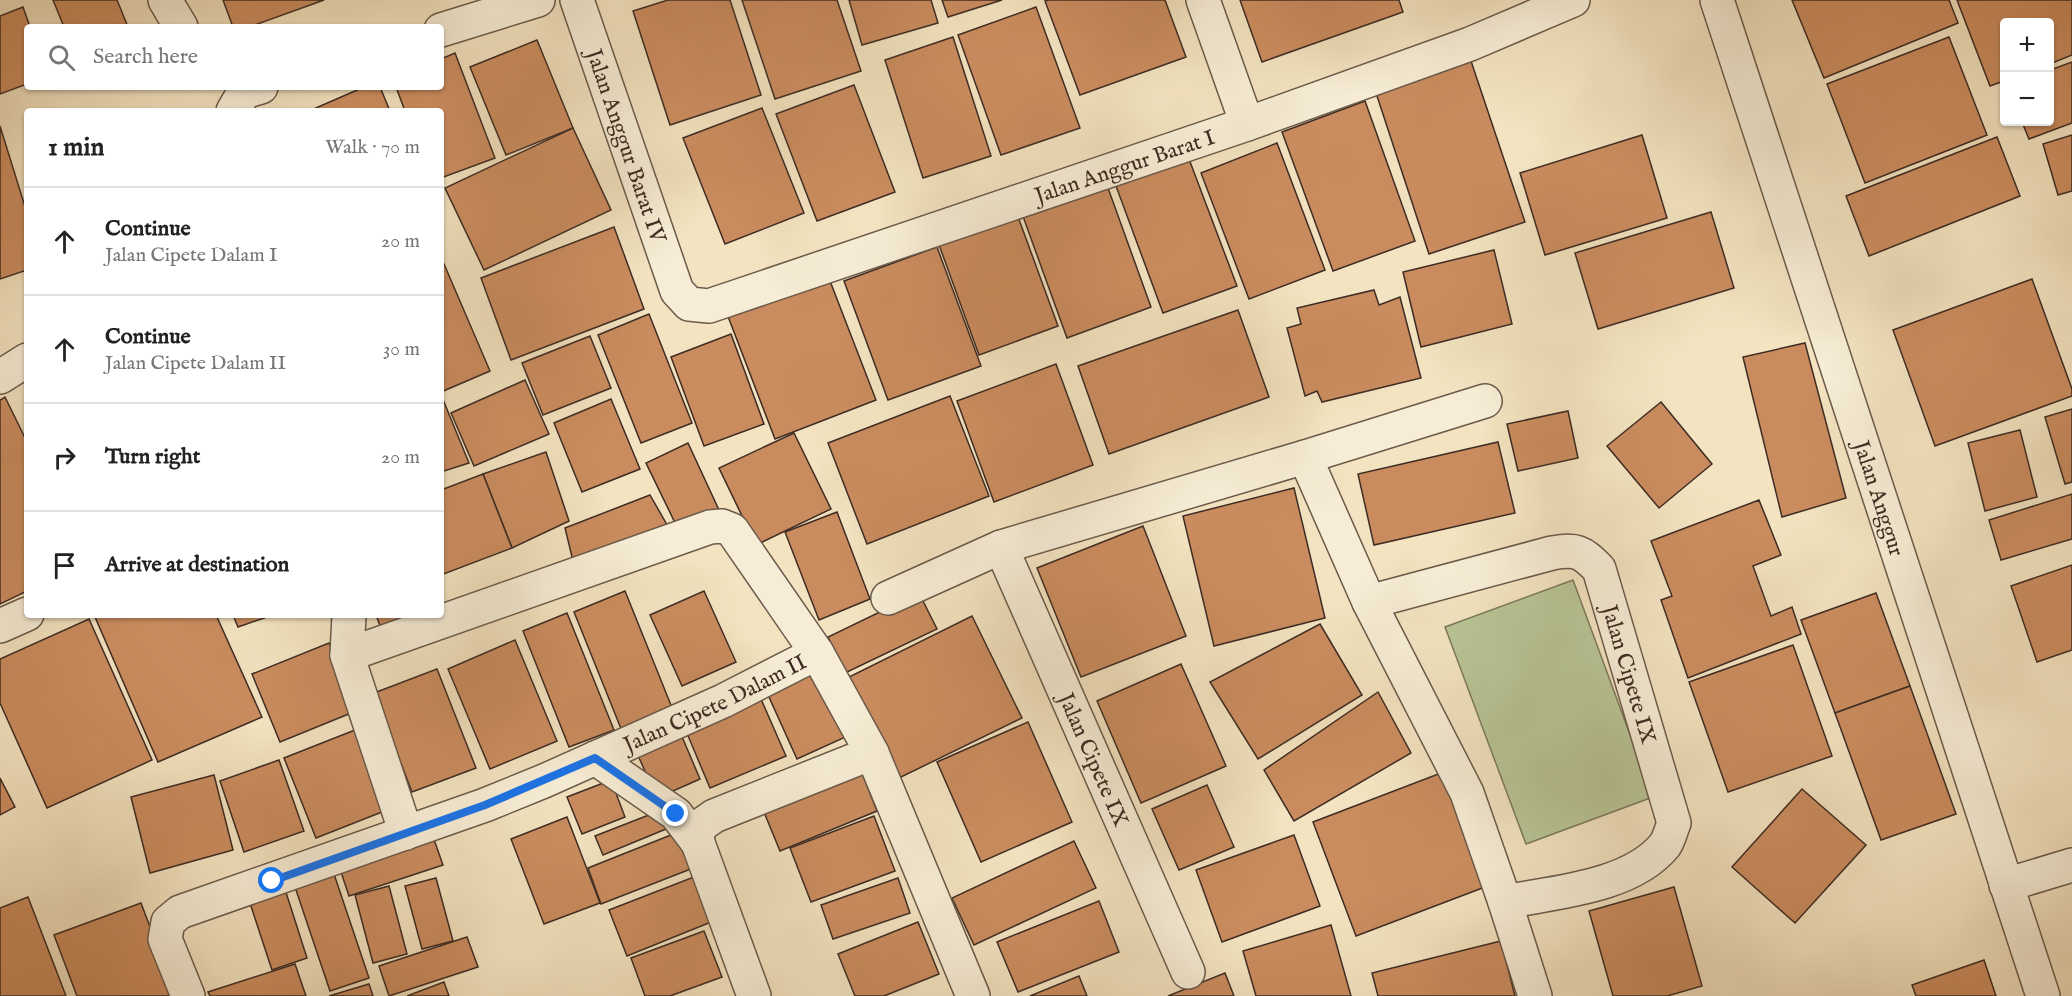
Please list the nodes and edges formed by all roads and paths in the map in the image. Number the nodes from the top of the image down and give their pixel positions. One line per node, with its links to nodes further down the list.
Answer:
1 (165, 0): 7 (street)
2 (538, 0): 8 (street)
3 (577, 0): 10 (street, Jalan Anggur Barat IV)
4 (1203, 0): 9 (street)
5 (1573, 0): 9 (street, Jalan Anggur Barat I)
6 (1717, 0): 28 (street, Jalan Anggur)
7 (179, 24)
8 (444, 29)
9 (1247, 124): 10 (street, Jalan Anggur Barat I)
10 (677, 291)
11 (24, 362): 12 (street)
12 (0, 377)
13 (1485, 401): 14 (street)
14 (1305, 457): 15 (street); 17 (street)
15 (1001, 547): 16 (street); 30 (street, Jalan Cipete IX)
16 (888, 598)
17 (1369, 602): 29 (street); 29 (street, Jalan Cipete IX)
18 (24, 615): 20 (street)
19 (350, 618): 22 (street)
20 (0, 626)
21 (817, 653): 22 (street); 23 (street, Jalan Cipete Dalam II); 24 (street, Jalan Cipete Dalam II)
22 (347, 655): 25 (street)
23 (872, 753): 26 (street); 33 (street, Jalan Cipete Dalam II)
24 (595, 758): 25 (street, Jalan Cipete Dalam II); 26 (street)
25 (406, 833): 31 (street, Jalan Cipete Dalam II)
26 (698, 843): 32 (street)
27 (2072, 865): 28 (street)
28 (2006, 885): 35 (street, Jalan Anggur)
29 (1505, 902): 34 (street)
30 (1188, 972)
31 (188, 996)
32 (754, 996)
33 (973, 996)
34 (1534, 996)
35 (2043, 996)

